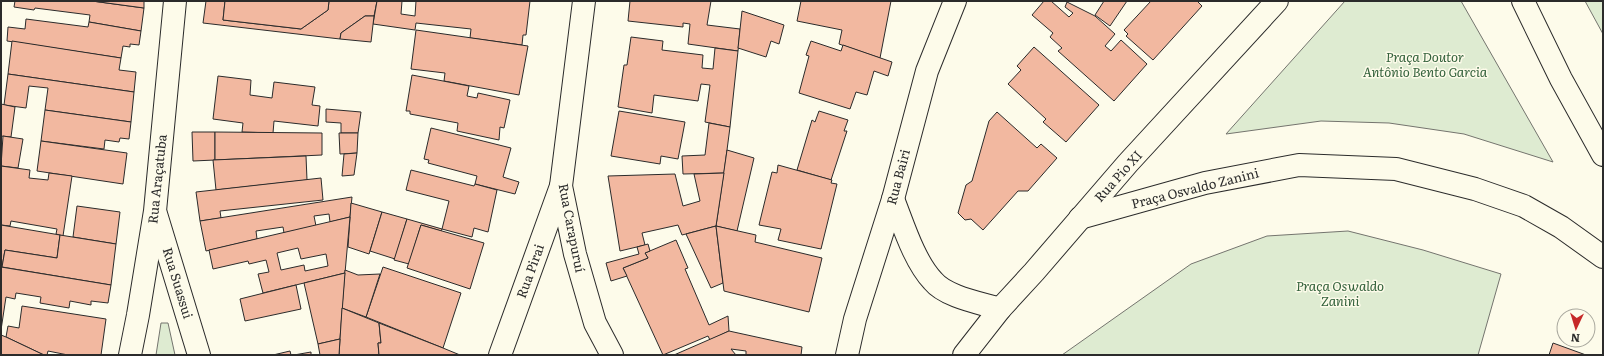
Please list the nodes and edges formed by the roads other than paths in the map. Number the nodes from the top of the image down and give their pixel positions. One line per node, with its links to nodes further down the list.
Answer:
1 (175, 1): 9 (street, Rua Araçatuba)
2 (584, 1): 7 (street, Rua Carapuruí)
3 (955, 1): 8 (street, Rua Bairi)
4 (1277, 1): 10 (street, Rua Pio XI)
5 (1522, 1): 6 (street)
6 (1603, 155)
7 (561, 186): 15 (street, Rua Pirai); 16 (street, Rua Carapuruí)
8 (893, 199): 12 (street); 17 (street, Rua Bairi)
9 (155, 211): 13 (street, Rua Araçatuba); 14 (street, Rua Suassui)
10 (1080, 218): 11 (street, Praça Osvaldo Zanini); 12 (street, Rua Pio XI)
11 (1603, 257)
12 (1000, 309): 18 (street, Rua Pio XI)
13 (130, 355)
14 (199, 355)
15 (500, 355)
16 (612, 355)
17 (847, 355)
18 (964, 355)

